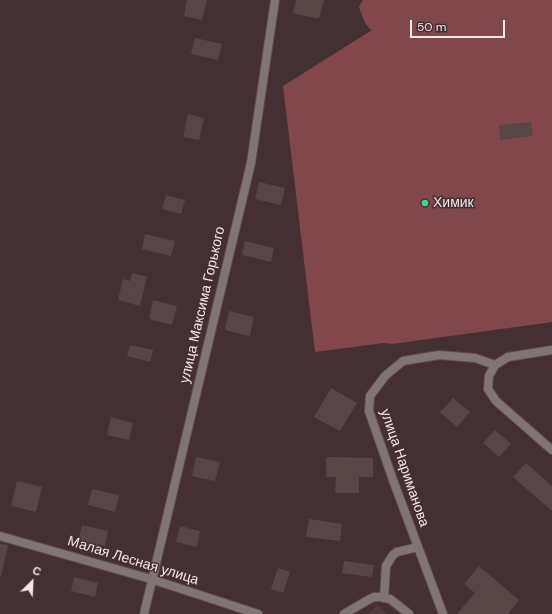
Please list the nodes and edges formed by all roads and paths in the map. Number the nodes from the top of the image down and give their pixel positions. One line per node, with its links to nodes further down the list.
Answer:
1 (275, 0): 7 (street, улица Максима Горького)
2 (552, 350): 3 (street)
3 (495, 366): 4 (street); 6 (street, улица Нариманова)
4 (552, 450)
5 (0, 536): 7 (street, Малая Лесная улица)
6 (418, 547): 8 (street); 13 (street, улица Нариманова)
7 (151, 579): 9 (street, улица Максима Горького); 10 (street, Малая Лесная улица)
8 (384, 598): 11 (street); 12 (street)
9 (144, 614)
10 (258, 614)
11 (344, 614)
12 (409, 614)
13 (443, 614)

